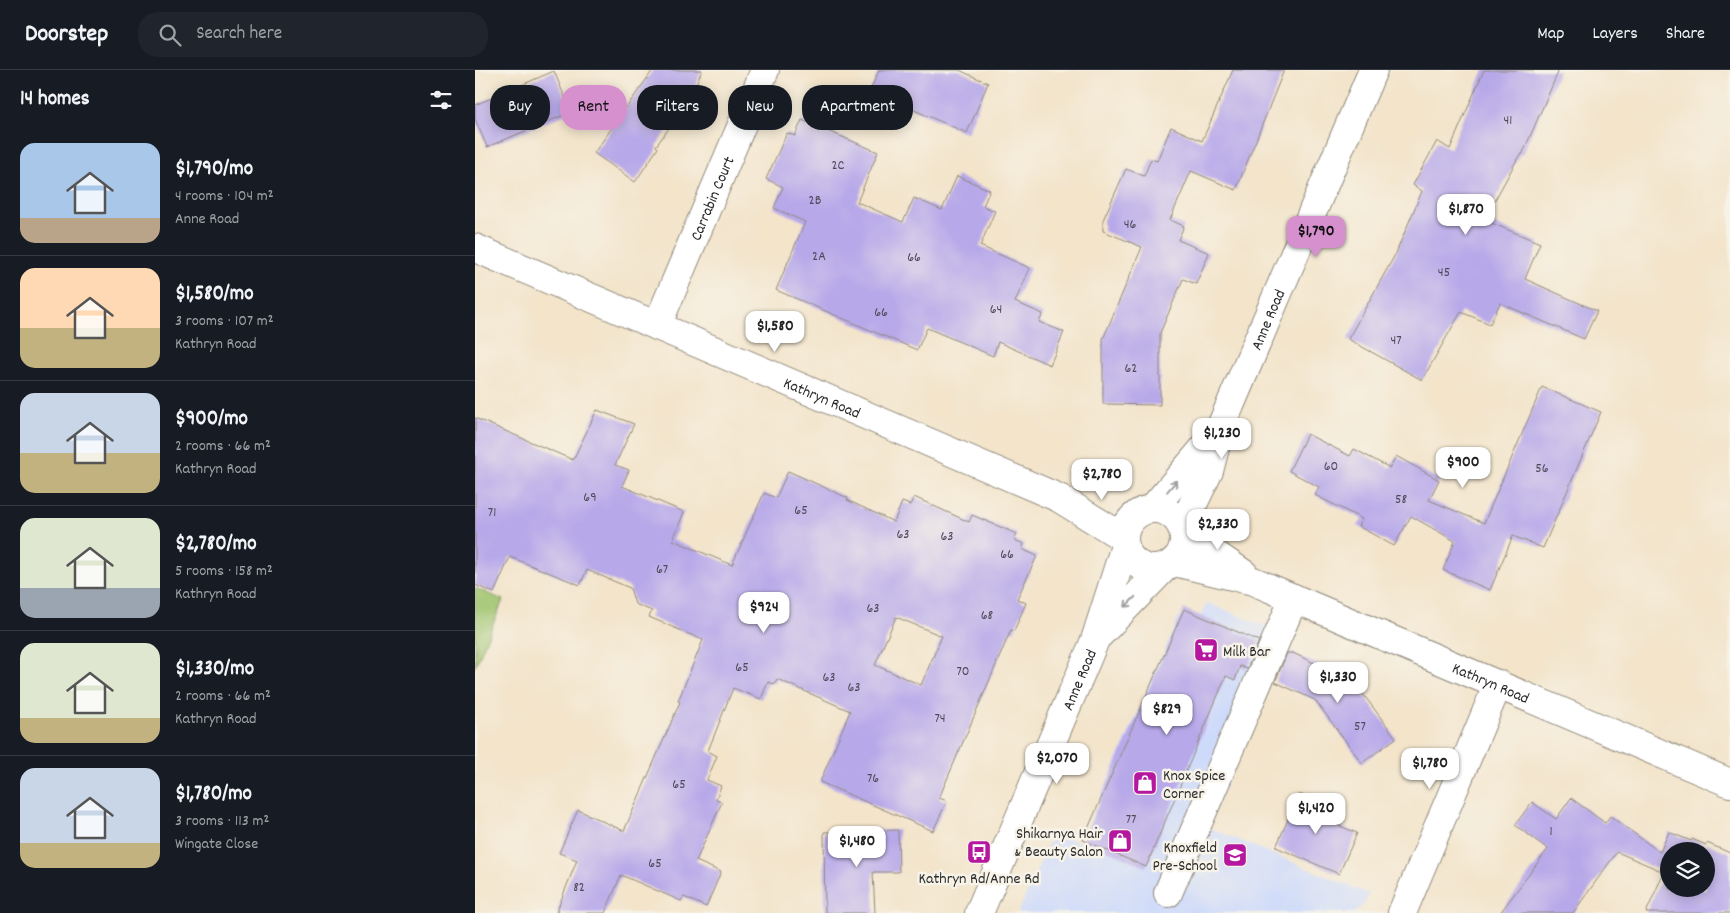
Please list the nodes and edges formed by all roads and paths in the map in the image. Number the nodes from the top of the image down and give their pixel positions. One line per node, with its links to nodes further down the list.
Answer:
1 (765, 70): 4 (street, Carrabin Court)
2 (1373, 70): 5 (street, Anne Road)
3 (475, 248): 4 (street, Kathryn Road)
4 (657, 326): 6 (street, Kathryn Road)
5 (1220, 429): 7 (street, Anne Road, one-way to 5); 8 (street, Anne Road)
6 (1059, 498): 7 (street, Kathryn Road); 9 (street, Kathryn Road)
7 (1149, 510): 8 (street); 9 (street)
8 (1183, 530): 10 (street); 11 (street, Kathryn Road)
9 (1125, 542): 10 (street); 13 (street, Anne Road)
10 (1170, 565): 11 (street, Kathryn Road); 13 (street, Anne Road, one-way to 13)
11 (1253, 580): 12 (street, Kathryn Road)
12 (1294, 598): 14 (street, Kathryn Road); 16 (street)
13 (1095, 640): 17 (street, Anne Road)
14 (1498, 684): 15 (street, Kathryn Road); 18 (street)
15 (1730, 783)
16 (1168, 893)
17 (979, 913)
18 (1402, 913)

